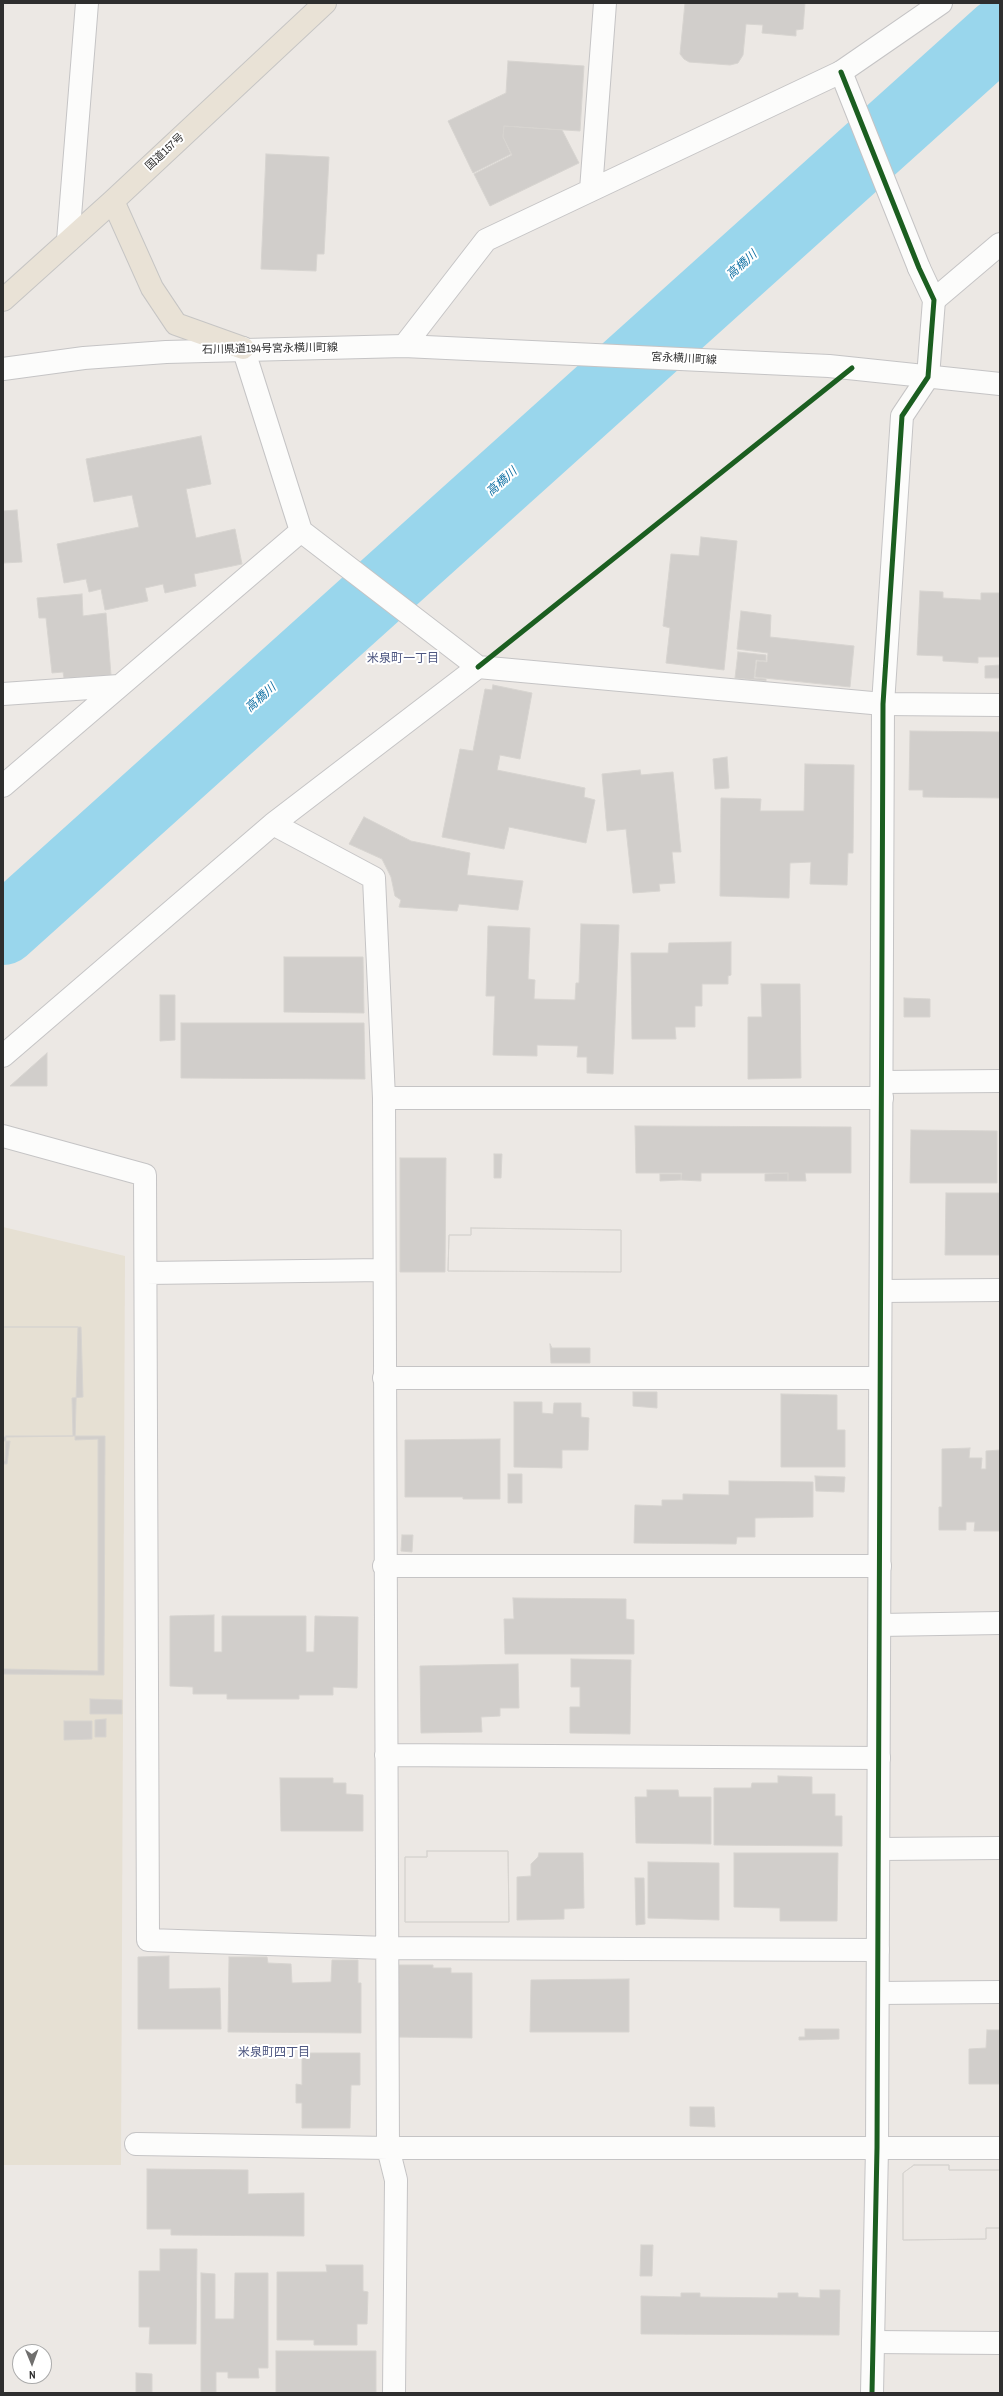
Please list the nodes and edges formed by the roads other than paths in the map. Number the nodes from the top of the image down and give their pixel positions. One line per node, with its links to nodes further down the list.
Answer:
1 (87, 3): 8 (street)
2 (325, 3): 7 (highway, 国道157号)
3 (605, 3): 6 (street)
4 (941, 3): 5 (street)
5 (841, 72): 6 (street); 11 (street)
6 (591, 190): 12 (street)
7 (113, 201): 8 (highway, 国道157号); 13 (highway)
8 (68, 241): 10 (highway, 国道157号)
9 (1000, 244): 11 (street)
10 (3, 300)
11 (934, 300): 16 (street)
12 (404, 346): 13 (street, 石川県道194号宮永横川町線); 14 (street, 石川県道194号宮永横川町線)
13 (243, 348): 15 (street, 石川県道194号宮永横川町線); 18 (street)
14 (539, 351): 16 (street, 宮永横川町線)
15 (3, 369)
16 (928, 377): 17 (street); 22 (street)
17 (1000, 384)
18 (309, 537): 19 (street); 20 (street)
19 (478, 667): 22 (street); 25 (street)
20 (119, 686): 21 (street); 24 (street)
21 (3, 694)
22 (883, 704): 23 (street); 28 (street)
23 (1000, 705)
24 (3, 786)
25 (273, 824): 26 (street); 29 (street)
26 (3, 1056)
27 (1000, 1081): 28 (street)
28 (882, 1090): 29 (street); 34 (street)
29 (384, 1098): 31 (street)
30 (3, 1136): 32 (street)
31 (384, 1270): 32 (street); 35 (street)
32 (146, 1273): 45 (street)
33 (1000, 1290): 34 (street)
34 (881, 1291): 36 (street)
35 (384, 1378): 36 (street); 37 (street)
36 (880, 1378): 38 (street)
37 (384, 1566): 38 (street); 41 (street)
38 (880, 1566): 40 (street)
39 (1000, 1623): 40 (street)
40 (880, 1625): 42 (street)
41 (386, 1755): 42 (street); 45 (street)
42 (879, 1758): 44 (street)
43 (1000, 1848): 44 (street)
44 (879, 1849): 46 (street)
45 (387, 1948): 46 (street); 50 (street)
46 (878, 1950): 48 (street)
47 (1000, 1992): 48 (street)
48 (878, 1993): 51 (street)
49 (136, 2144): 50 (street)
50 (388, 2148): 51 (street); 55 (street)
51 (878, 2148): 52 (street); 53 (street)
52 (1000, 2148)
53 (873, 2342): 54 (street); 56 (street)
54 (1000, 2343)
55 (394, 2393)
56 (872, 2393)

